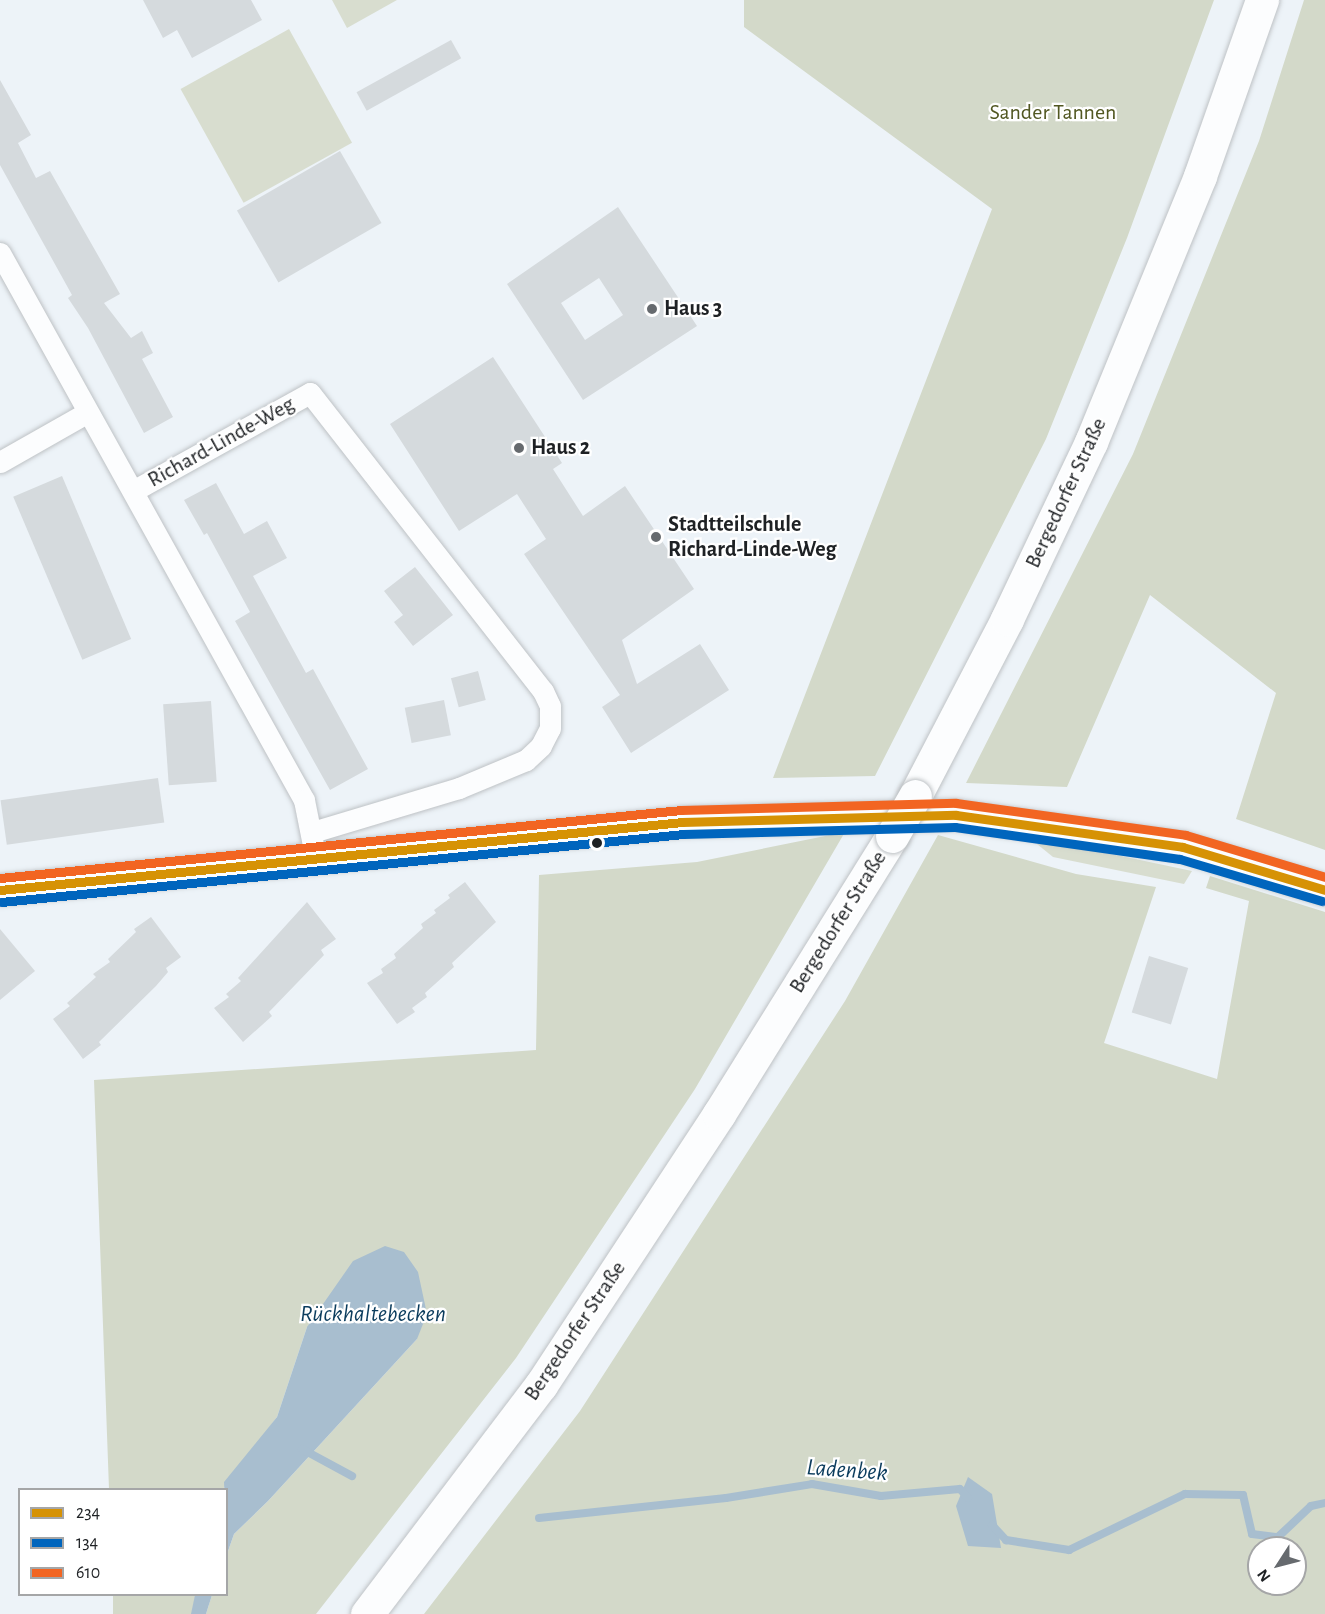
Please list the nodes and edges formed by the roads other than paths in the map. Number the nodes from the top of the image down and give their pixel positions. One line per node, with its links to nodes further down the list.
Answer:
1 (1262, 0): 6 (main road, Bergedorfer Straße)
2 (0, 253): 3 (street, Richard-Linde-Weg)
3 (88, 412): 4 (street); 5 (street, Richard-Linde-Weg)
4 (0, 462)
5 (133, 491): 7 (street, Richard-Linde-Weg); 7 (street, Richard-Linde-Weg)
6 (902, 816): 7 (street); 9 (street); 10 (main road, Bergedorfer Straße)
7 (313, 845): 8 (street)
8 (0, 890)
9 (1325, 890)
10 (367, 1614)

